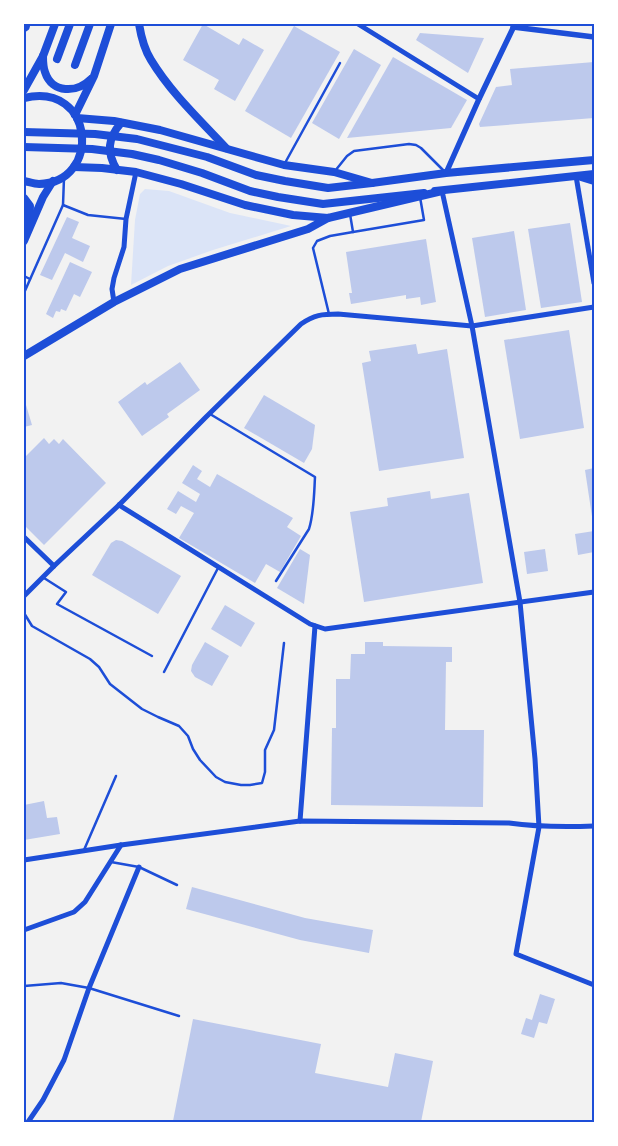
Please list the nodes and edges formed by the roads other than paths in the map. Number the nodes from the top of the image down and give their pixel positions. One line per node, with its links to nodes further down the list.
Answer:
1 (28, 24): 9 (street)
2 (55, 24): 11 (main road)
3 (70, 24): 12 (main road)
4 (90, 24): 14 (main road)
5 (111, 24): 15 (main road)
6 (139, 24): 23 (main road)
7 (358, 24): 18 (street)
8 (514, 25): 10 (street); 18 (street)
9 (24, 30)
10 (594, 37)
11 (43, 56): 15 (main road); 16 (main road)
12 (57, 59)
13 (340, 63): 25 (lane)
14 (75, 65)
15 (94, 76): 19 (main road)
16 (24, 90)
17 (24, 98): 19 (main road)
18 (479, 99): 30 (street)
19 (76, 116): 20 (main road); 26 (main road)
20 (121, 122): 23 (main road); 27 (main road)
21 (24, 132): 37 (main road)
22 (24, 146): 38 (main road)
23 (227, 149): 25 (main road)
24 (594, 159): 30 (main road)
25 (284, 165): 29 (main road)
26 (74, 167): 27 (main road); 32 (main road)
27 (117, 170): 28 (main road)
28 (136, 172): 43 (main road); 44 (street)
29 (334, 172): 30 (lane); 37 (main road)
30 (446, 173): 37 (main road)
31 (594, 174): 33 (main road)
32 (64, 176): 36 (main road); 41 (lane)
33 (576, 176): 35 (main road); 38 (main road); 49 (street)
34 (24, 181): 36 (main road)
35 (594, 181)
36 (53, 182): 46 (main road)
37 (372, 183)
38 (442, 191): 39 (main road); 54 (street)
39 (420, 196): 42 (main road); 45 (lane)
40 (24, 198): 46 (main road)
41 (62, 205): 44 (lane); 48 (lane)
42 (350, 212): 43 (main road); 45 (lane)
43 (328, 218): 51 (main road)
44 (126, 219): 51 (street)
45 (352, 232): 53 (lane)
46 (25, 239)
47 (24, 276): 48 (lane)
48 (30, 279): 50 (lane)
49 (594, 283)
50 (24, 294)
51 (114, 302): 55 (main road)
52 (594, 307): 54 (street)
53 (329, 314): 54 (street); 56 (street)
54 (472, 326): 65 (street)
55 (24, 356)
56 (210, 414): 57 (street); 62 (lane)
57 (120, 505): 59 (street); 60 (street)
58 (24, 537): 59 (street)
59 (54, 566): 61 (street)
60 (218, 567): 67 (street); 70 (lane)
61 (42, 577): 64 (street); 69 (lane)
62 (276, 581)
63 (594, 592): 65 (street)
64 (24, 596)
65 (520, 602): 67 (street); 73 (street)
66 (24, 613): 68 (lane)
67 (315, 626): 72 (street)
68 (284, 643)
69 (152, 656)
70 (164, 672)
71 (116, 776): 76 (lane)
72 (300, 821): 73 (street); 75 (street)
73 (539, 826): 74 (street); 82 (street)
74 (594, 826)
75 (121, 845): 76 (street); 78 (street)
76 (83, 852): 77 (street)
77 (24, 860)
78 (111, 862): 79 (lane); 81 (street)
79 (139, 867): 80 (lane); 84 (street)
80 (177, 885)
81 (24, 930)
82 (594, 985)
83 (24, 986): 84 (lane)
84 (89, 988): 85 (lane); 86 (street)
85 (179, 1016)
86 (28, 1122)

